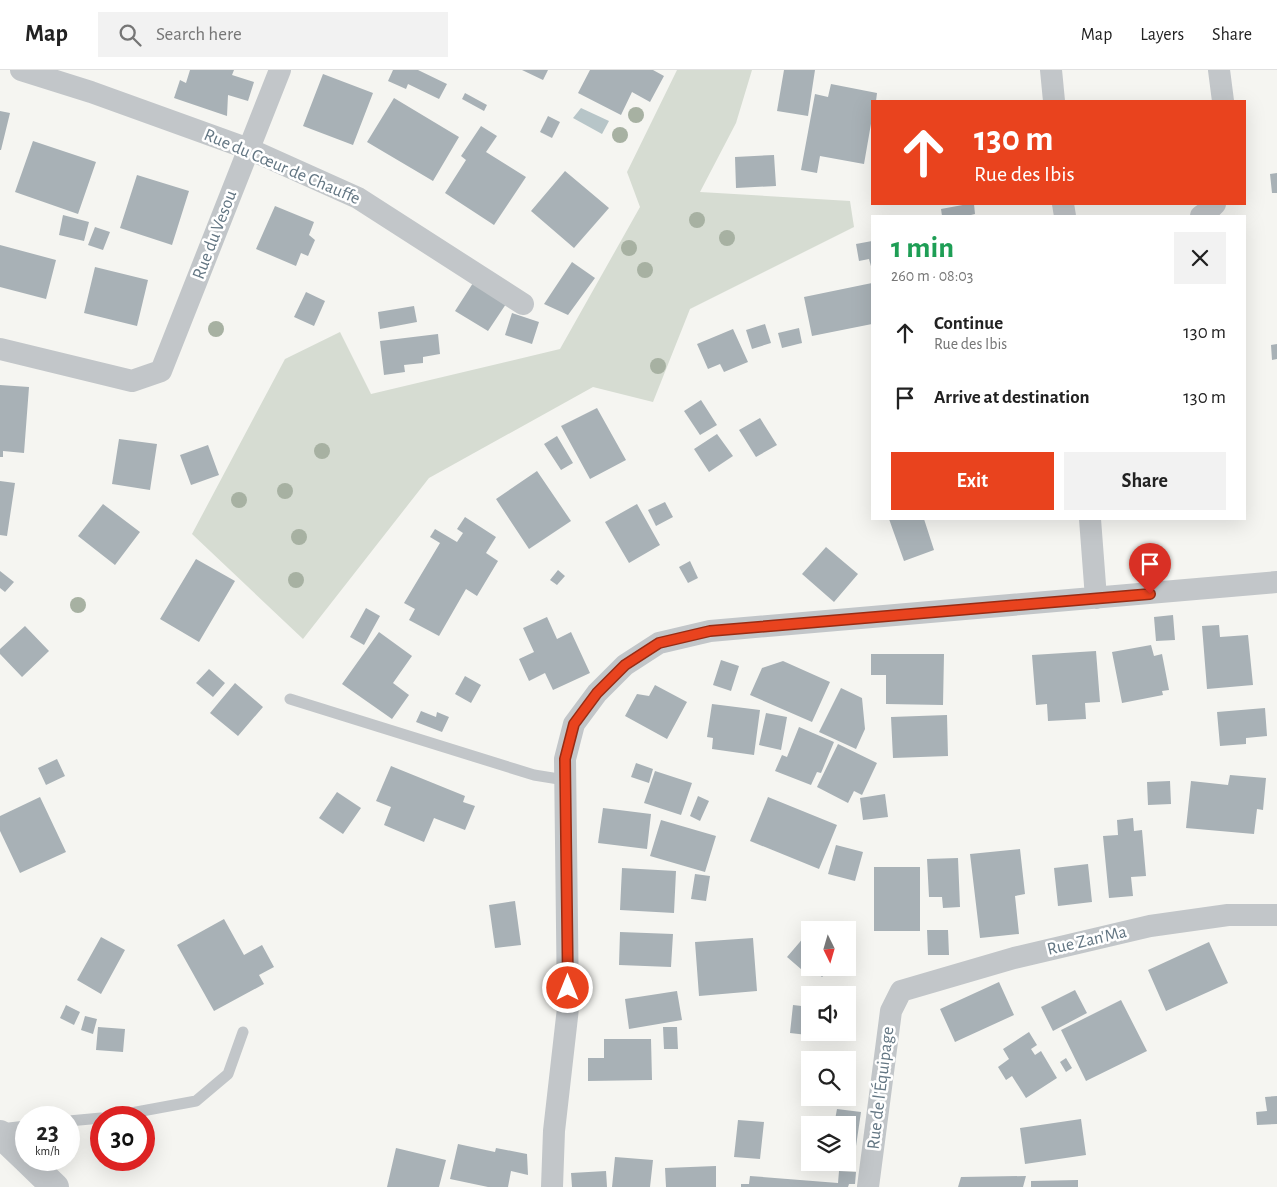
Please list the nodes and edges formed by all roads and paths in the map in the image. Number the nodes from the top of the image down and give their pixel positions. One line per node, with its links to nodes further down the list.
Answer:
1 (21, 70): 7 (street, Rue du Cœur de Chauffe)
2 (280, 70): 7 (street, Rue du Vesou)
3 (1051, 70): 5 (street)
4 (1220, 70): 6 (street)
5 (1054, 100)
6 (1223, 100)
7 (249, 149): 10 (street, Rue du Cœur de Chauffe); 11 (street, Rue du Vesou)
8 (1214, 205): 9 (street)
9 (1202, 215)
10 (523, 304)
11 (0, 349)
12 (1090, 520): 14 (street)
13 (1277, 582): 14 (street)
14 (1096, 598): 16 (street)
15 (290, 699): 16 (lane)
16 (565, 780): 27 (street)
17 (1277, 915): 18 (street, Rue Zan'Ma)
18 (901, 991): 28 (street, Rue de l'Équipage)
19 (243, 1032): 20 (lane)
20 (155, 1108)
21 (15, 1127): 22 (lane)
22 (0, 1129)
23 (0, 1134): 24 (street)
24 (15, 1148)
25 (38, 1171): 26 (street)
26 (55, 1187)
27 (552, 1187)
28 (868, 1187)

